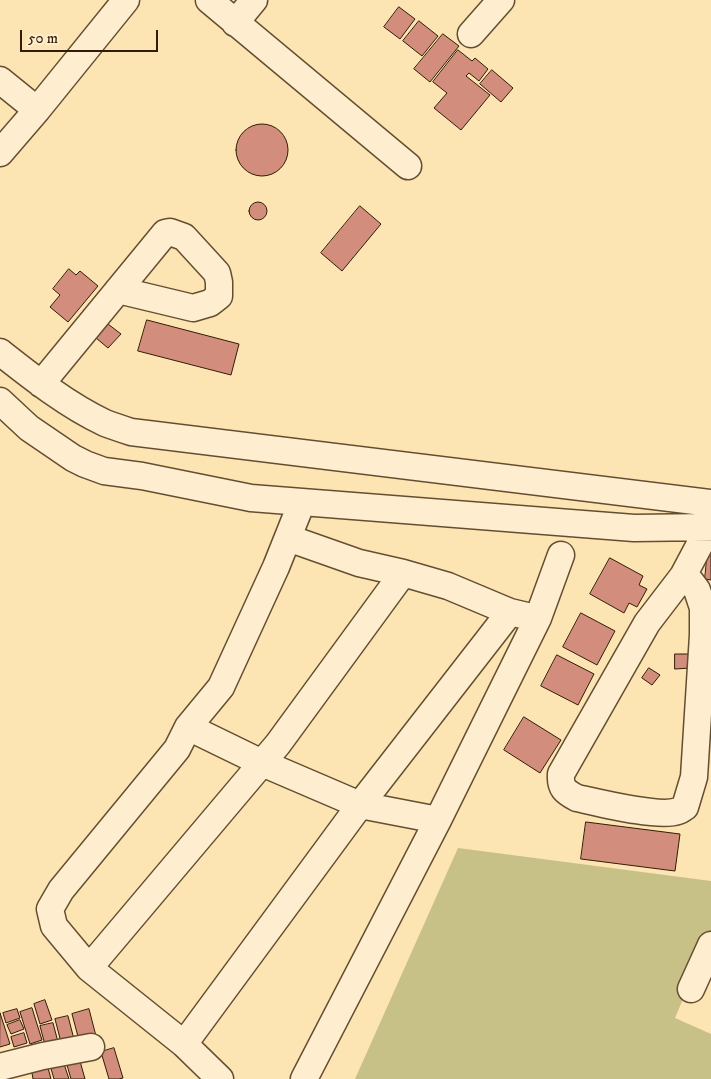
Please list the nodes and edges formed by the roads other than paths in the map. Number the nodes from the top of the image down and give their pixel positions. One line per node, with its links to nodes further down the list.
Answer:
1 (126, 0): 8 (street)
2 (209, 0): 5 (street)
3 (254, 0): 5 (street)
4 (501, 0): 6 (street)
5 (235, 23): 10 (street)
6 (471, 34)
7 (0, 80): 8 (street)
8 (37, 110): 9 (street)
9 (4, 139)
10 (408, 166)
11 (118, 290): 13 (street)
12 (0, 352): 13 (street)
13 (41, 384): 16 (street)
14 (0, 400): 15 (street)
15 (302, 502): 16 (street); 17 (street)
16 (711, 518): 20 (street)
17 (288, 538): 19 (street); 23 (street)
18 (561, 555): 22 (street)
19 (403, 573): 21 (street); 24 (street)
20 (683, 576): 20 (street)
21 (510, 612): 22 (street); 25 (street)
22 (538, 618): 26 (street)
23 (188, 727): 24 (street); 28 (street)
24 (262, 763): 25 (street); 28 (street)
25 (360, 806): 26 (street); 30 (street)
26 (438, 820): 34 (street)
27 (711, 945): 29 (street)
28 (89, 968): 30 (street)
29 (692, 989)
30 (184, 1044): 33 (street)
31 (91, 1048): 32 (street)
32 (0, 1066)
33 (220, 1079)
34 (304, 1079)

